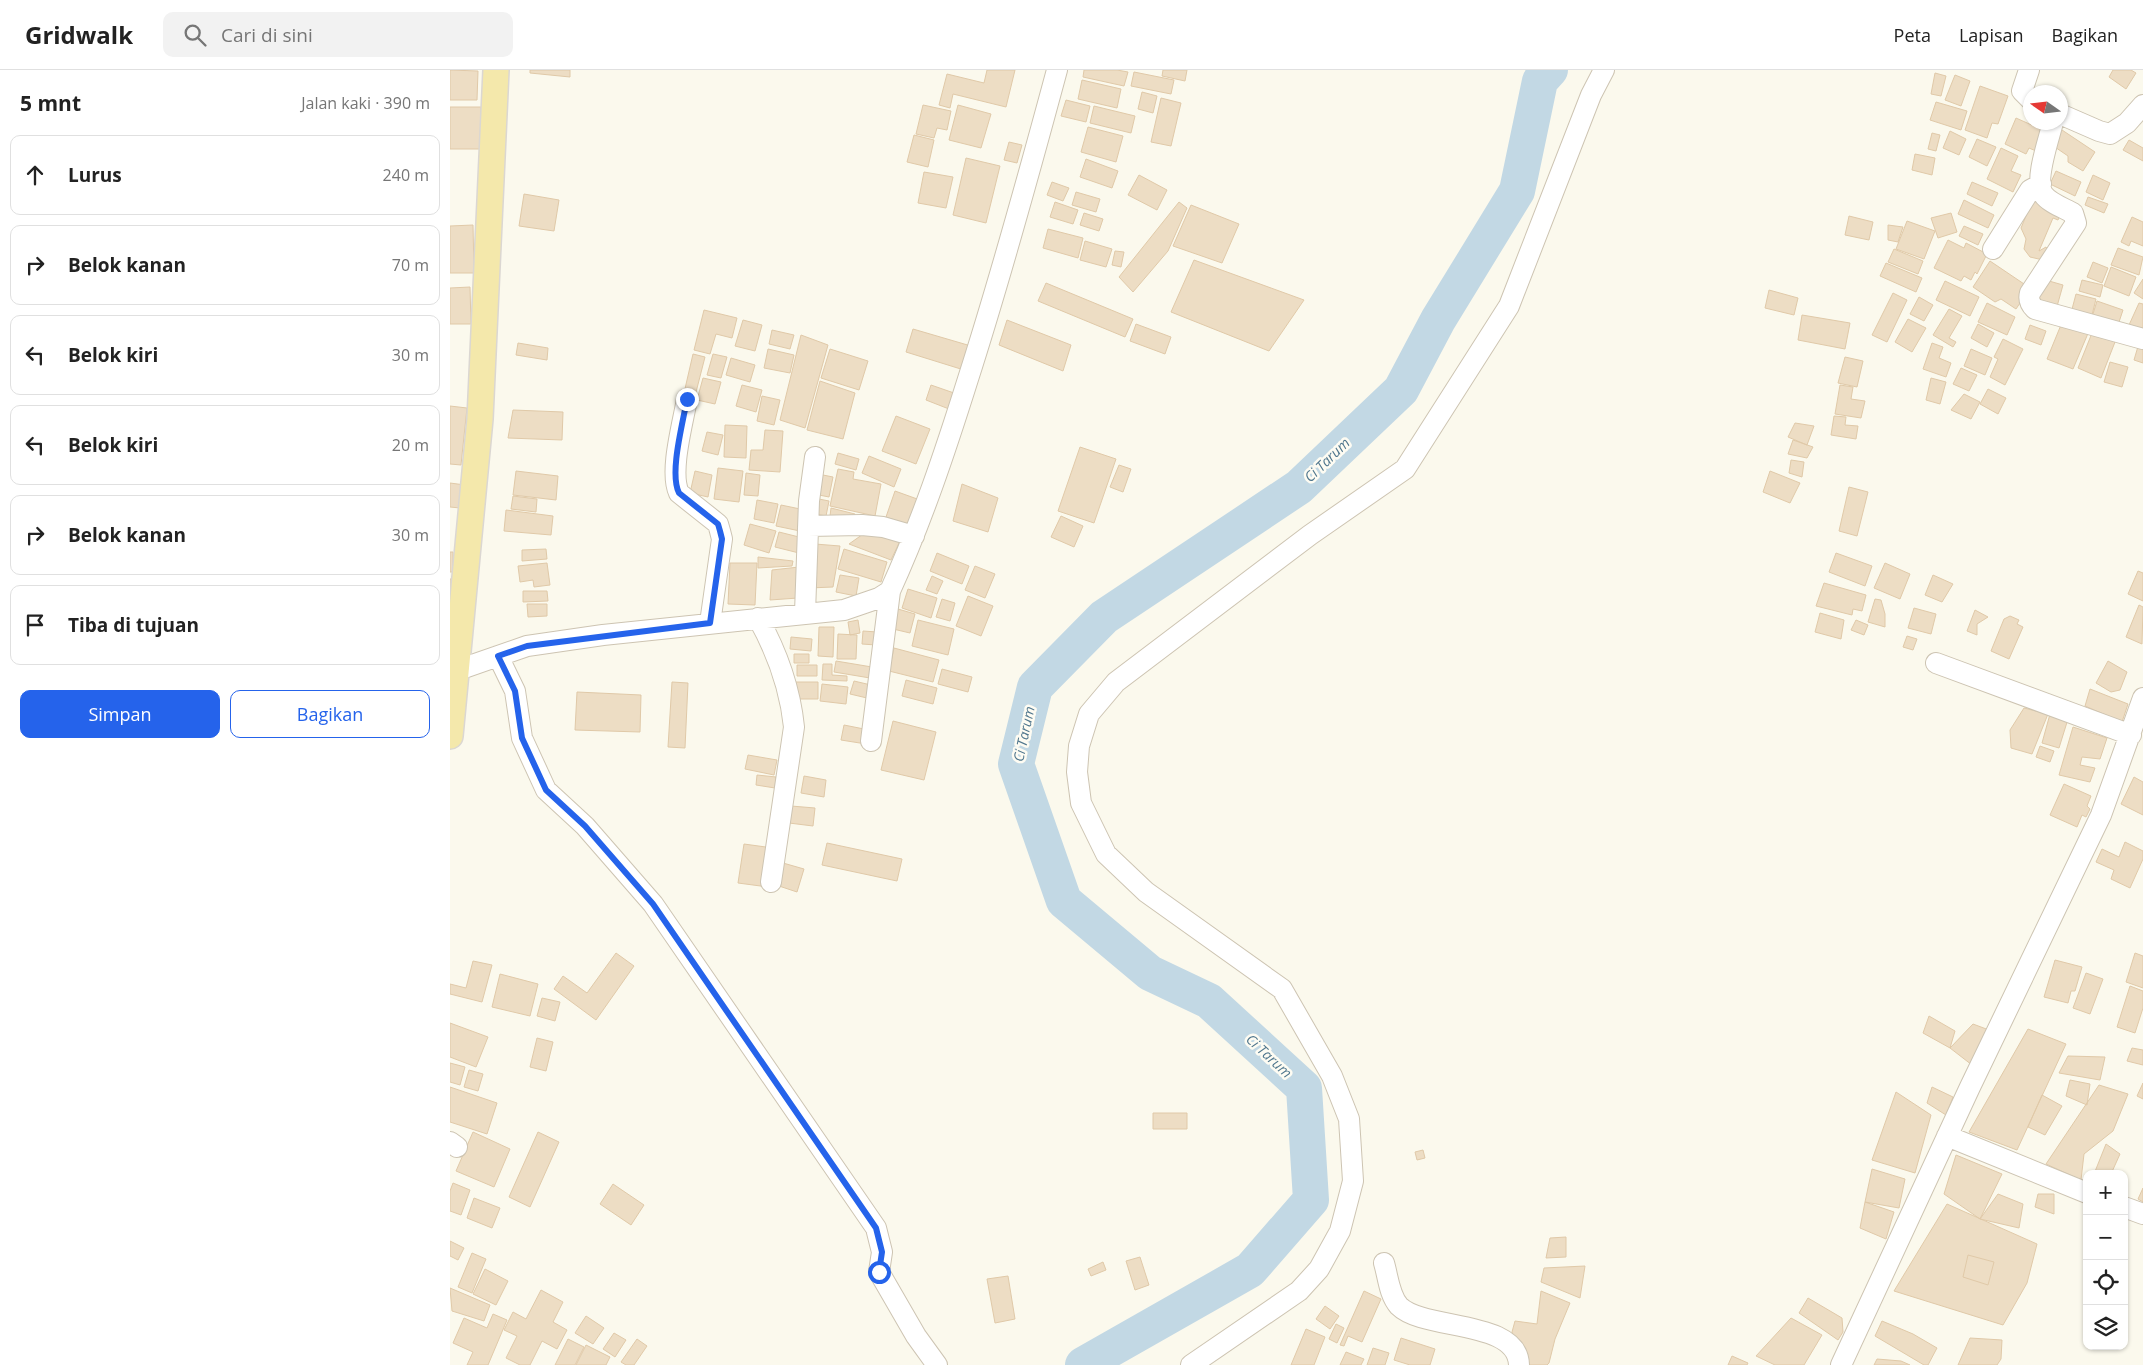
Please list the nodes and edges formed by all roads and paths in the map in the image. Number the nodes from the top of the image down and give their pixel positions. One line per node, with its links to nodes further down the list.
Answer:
1 (496, 70): 22 (main road)
2 (1056, 70): 15 (street)
3 (1604, 70): 34 (street)
4 (2029, 70): 5 (street)
5 (2024, 85)
6 (2143, 105): 7 (street)
7 (2068, 118)
8 (2051, 130): 9 (street)
9 (2041, 184): 10 (street); 11 (street)
10 (1993, 250)
11 (2143, 339)
12 (687, 399): 19 (street)
13 (815, 457): 14 (street)
14 (808, 526): 15 (street); 17 (street)
15 (914, 536): 16 (street)
16 (890, 591): 17 (street); 26 (street)
17 (805, 613): 18 (street)
18 (758, 618): 19 (street); 27 (street)
19 (710, 623): 20 (street)
20 (498, 656): 22 (street); 33 (street)
21 (1936, 663): 24 (street)
22 (458, 670): 25 (main road)
23 (2143, 698): 24 (street)
24 (2130, 735): 28 (street)
25 (450, 736)
26 (871, 741)
27 (771, 882)
28 (1947, 1136): 29 (street); 36 (street)
29 (2083, 1191)
30 (2128, 1208): 31 (street)
31 (2143, 1214)
32 (1384, 1262): 35 (street)
33 (937, 1365)
34 (1191, 1365)
35 (1519, 1365)
36 (1841, 1365)

